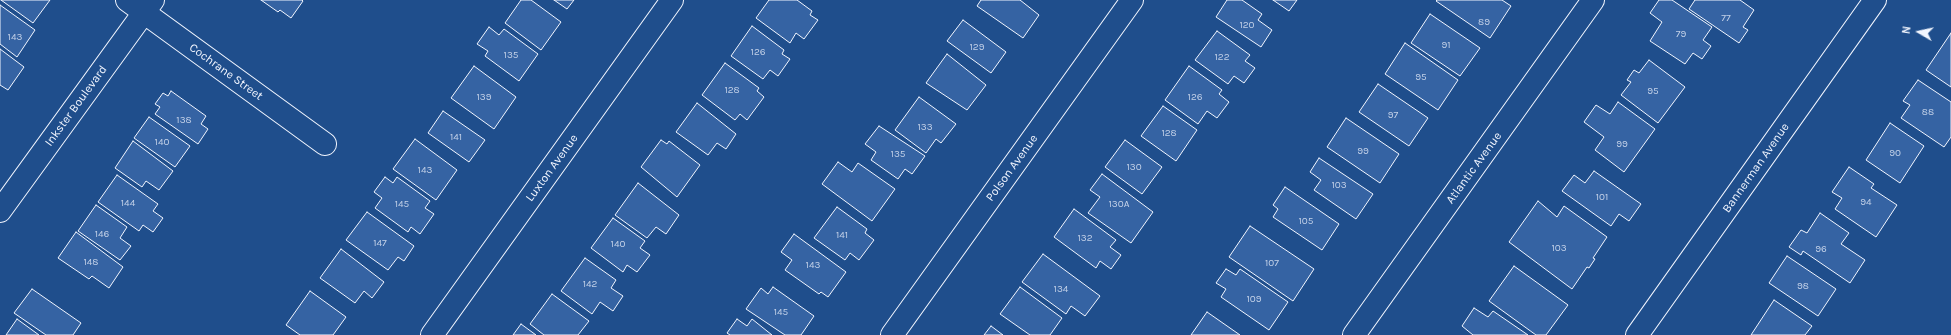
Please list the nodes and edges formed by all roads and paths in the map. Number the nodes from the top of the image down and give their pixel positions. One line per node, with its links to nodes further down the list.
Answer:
1 (672, 0): 8 (street, Luxton Avenue)
2 (1132, 0): 9 (street, Polson Avenue)
3 (1593, 0): 10 (street, Atlantic Avenue)
4 (1875, 0): 11 (street, Bannerman Avenue)
5 (141, 4): 6 (street, Cochrane Street); 7 (street, Inkster Boulevard)
6 (325, 144)
7 (0, 211)
8 (432, 335)
9 (892, 335)
10 (1354, 335)
11 (1637, 335)

